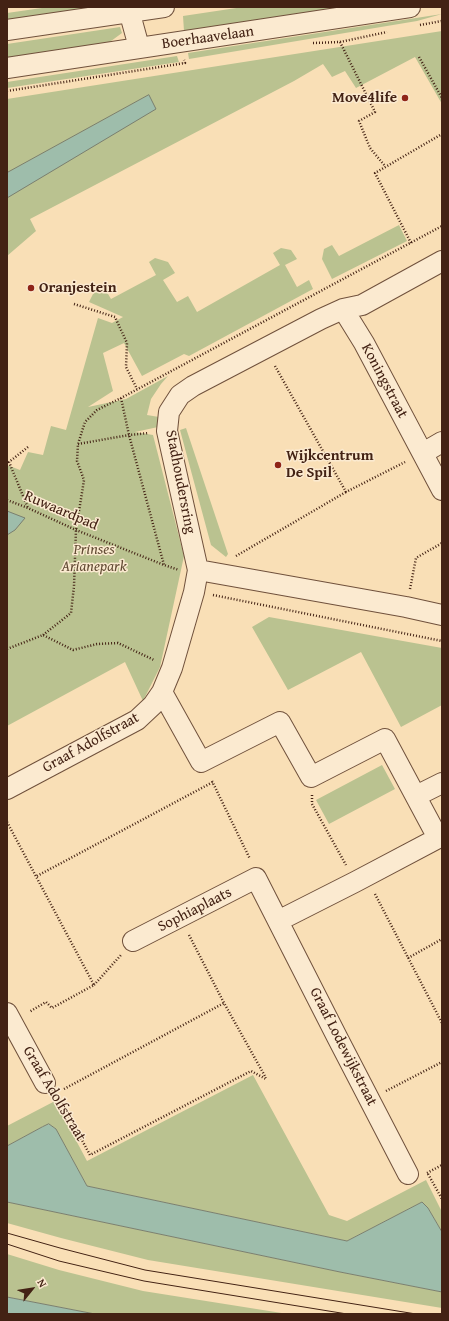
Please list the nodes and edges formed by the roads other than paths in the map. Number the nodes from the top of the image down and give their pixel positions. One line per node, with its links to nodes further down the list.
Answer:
1 (164, 7): 3 (street)
2 (410, 7): 5 (street, Boerhaavelaan)
3 (129, 10): 4 (street); 5 (street)
4 (7, 30)
5 (139, 47): 6 (street, Boerhaavelaan)
6 (7, 68)
7 (442, 261): 8 (street, Stadhoudersring)
8 (343, 309): 10 (street, Koningstraat); 12 (street, Stadhoudersring)
9 (442, 442): 10 (street)
10 (423, 453): 11 (street, Koningstraat)
11 (442, 490)
12 (198, 570): 13 (street); 14 (street, Graaf Adolfstraat)
13 (442, 615)
14 (162, 692): 16 (street, Graaf Adolfstraat); 17 (street)
15 (442, 783): 17 (street)
16 (7, 789)
17 (416, 796): 18 (street)
18 (440, 837): 20 (street)
19 (256, 878): 20 (street, Graaf Lodewijkstraat); 21 (street, Sophiaplaats)
20 (278, 921): 24 (street, Graaf Lodewijkstraat)
21 (133, 941)
22 (9, 1017): 23 (street, Graaf Adolfstraat)
23 (51, 1088)
24 (418, 1173)

